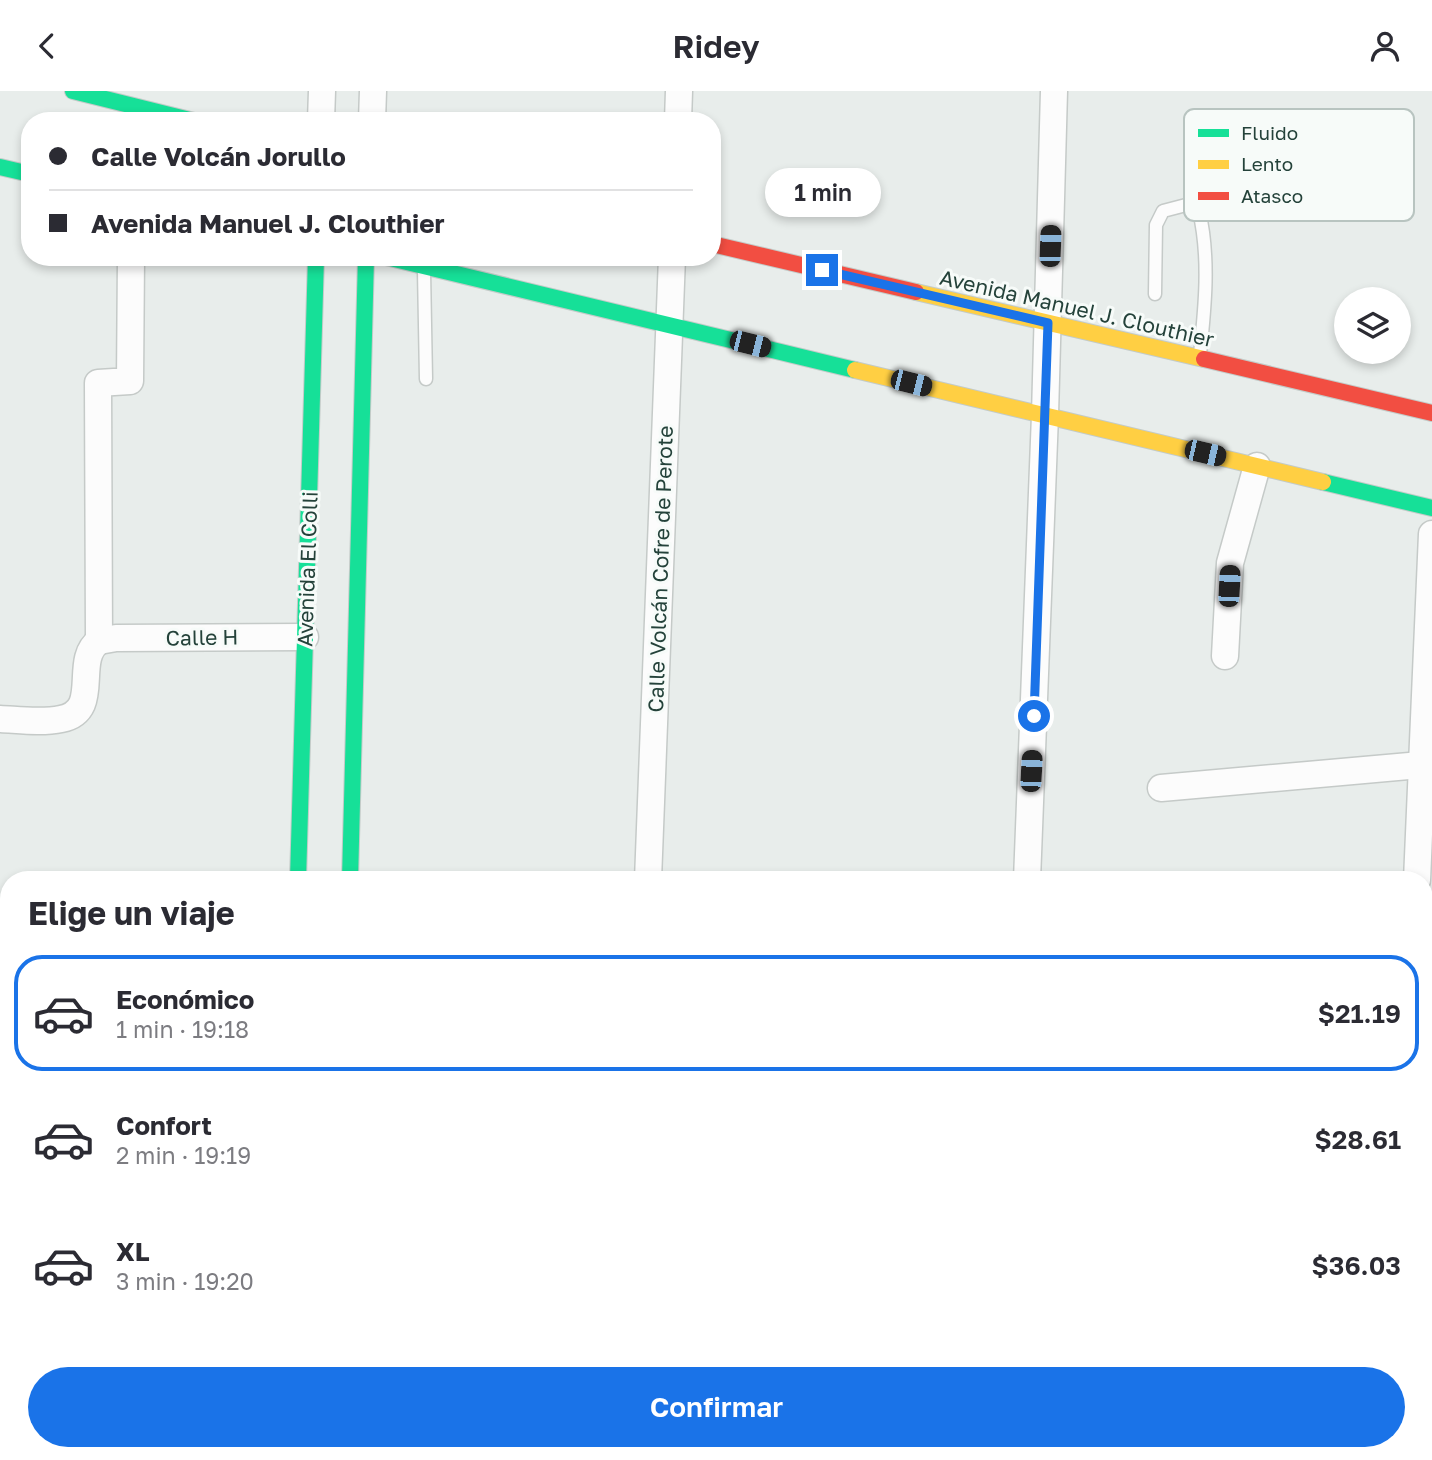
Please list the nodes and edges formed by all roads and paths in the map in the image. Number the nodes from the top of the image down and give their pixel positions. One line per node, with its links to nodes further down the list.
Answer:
1 (73, 91): 6 (main road)
2 (322, 91): 7 (street)
3 (373, 91): 8 (street)
4 (679, 91): 9 (street)
5 (1054, 91): 21 (street)
6 (158, 112)
7 (321, 112)
8 (372, 112)
9 (678, 112)
10 (0, 167): 11 (main road)
11 (21, 172)
12 (1184, 206): 20 (lane)
13 (1201, 221): 23 (lane)
14 (721, 246): 21 (main road, Avenida Manuel J. Clouthier)
15 (131, 266): 31 (street)
16 (316, 266): 30 (main road, Avenida El Colli)
17 (366, 266): 37 (main road)
18 (424, 266): 22 (main road); 24 (lane)
19 (672, 266): 22 (street, Calle Volcán Cofre de Perote)
20 (1155, 294)
21 (1048, 323): 23 (main road, Avenida Manuel J. Clouthier); 26 (street)
22 (669, 324): 26 (main road); 38 (street, Calle Volcán Cofre de Perote)
23 (1200, 358): 25 (main road, Avenida Manuel J. Clouthier)
24 (426, 379)
25 (1432, 413)
26 (1045, 415): 27 (main road); 39 (street)
27 (1258, 466): 28 (main road); 32 (street)
28 (1432, 508)
29 (1432, 534): 34 (street)
30 (305, 637): 31 (street, Calle H); 36 (main road, Avenida El Colli)
31 (99, 641): 33 (street)
32 (1225, 656)
33 (0, 719)
34 (1427, 764): 35 (street); 40 (street)
35 (1161, 788)
36 (299, 871)
37 (350, 871)
38 (648, 871)
39 (1027, 871)
40 (1418, 871)

